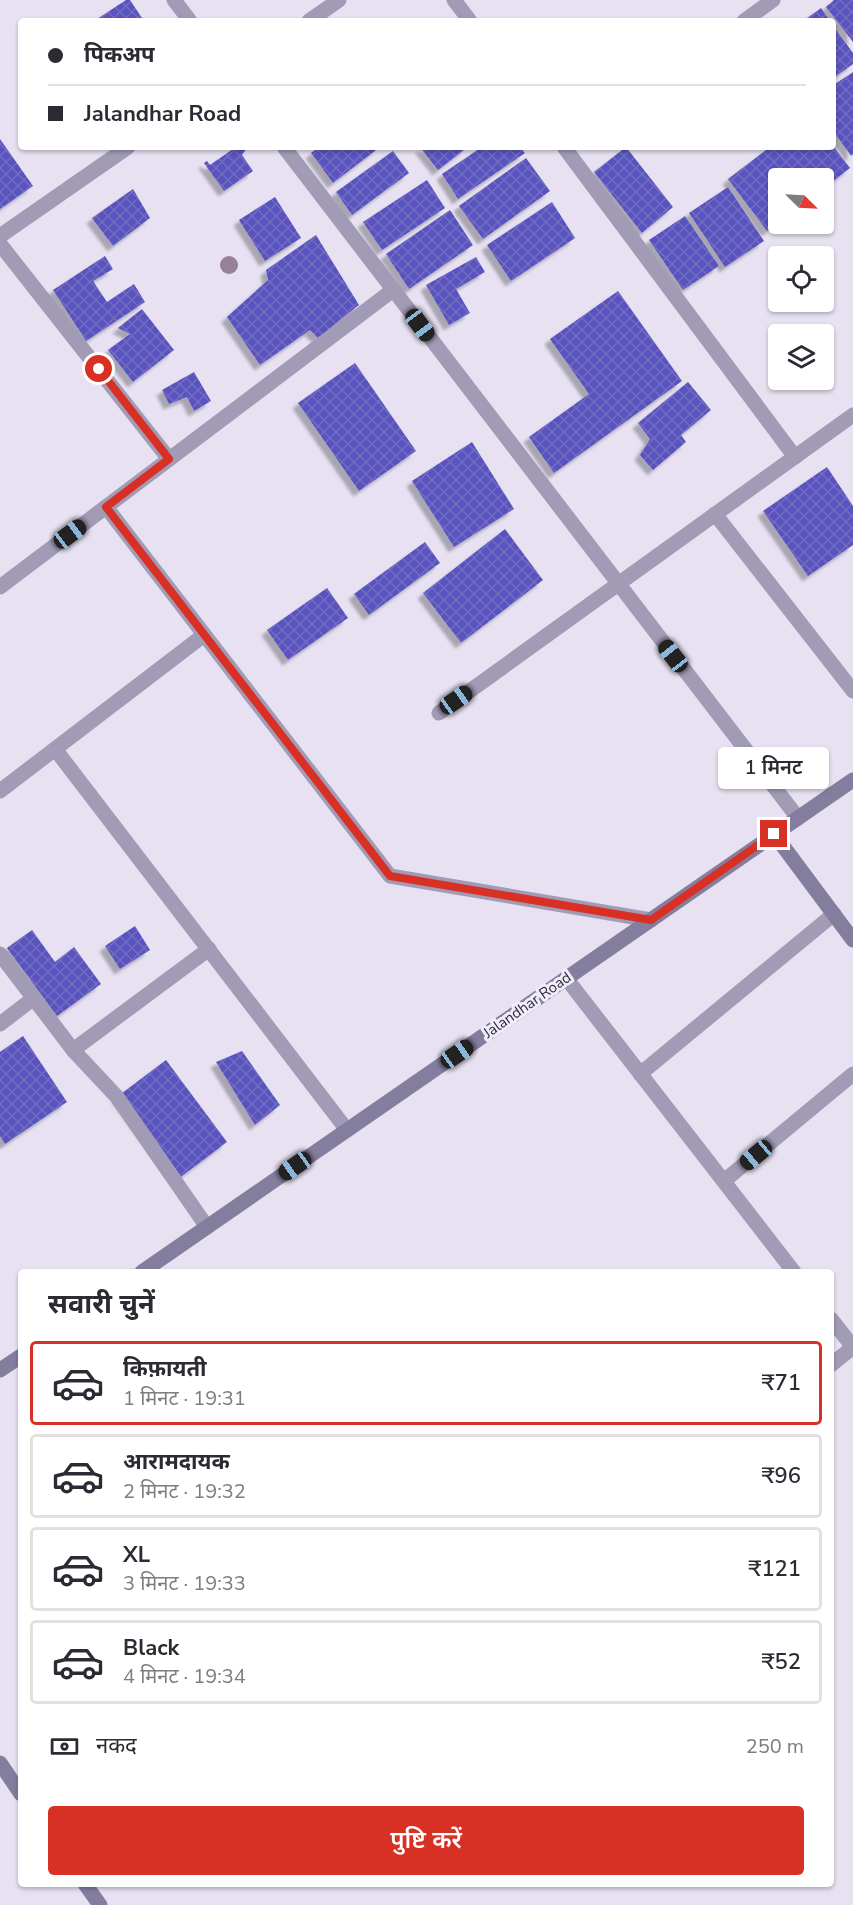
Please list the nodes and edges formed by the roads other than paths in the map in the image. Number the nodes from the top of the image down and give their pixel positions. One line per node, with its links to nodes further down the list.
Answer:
1 (174, 0): 5 (street)
2 (339, 0): 6 (street)
3 (454, 0): 7 (street)
4 (763, 3): 8 (street)
5 (188, 18)
6 (313, 18)
7 (468, 18)
8 (747, 18)
9 (124, 150): 12 (street)
10 (286, 150): 14 (street)
11 (567, 150): 16 (street)
12 (0, 236)
13 (0, 244): 17 (street)
14 (393, 290): 17 (street); 20 (street)
15 (853, 415): 16 (street)
16 (795, 457): 19 (street)
17 (169, 459): 18 (street)
18 (106, 507): 21 (street); 22 (street)
19 (715, 514): 20 (street); 23 (street)
20 (617, 584): 24 (street); 28 (street)
21 (0, 587)
22 (204, 635): 25 (street); 31 (street)
23 (853, 691)
24 (439, 712)
25 (56, 749): 27 (street); 33 (street)
26 (853, 780): 28 (main road, Jalandhar Road)
27 (0, 791)
28 (798, 818): 29 (main road, Jalandhar Road)
29 (774, 834): 30 (main road); 31 (main road, Jalandhar Road)
30 (834, 914): 32 (main road); 39 (street)
31 (651, 920): 35 (main road, Jalandhar Road)
32 (853, 940)
33 (209, 950): 38 (street); 41 (street)
34 (0, 954): 36 (street)
35 (566, 978): 39 (street); 41 (main road, Jalandhar Road)
36 (34, 998): 37 (street); 38 (street)
37 (0, 1024)
38 (73, 1050): 43 (street)
39 (640, 1074): 42 (street)
40 (853, 1074): 42 (street)
41 (347, 1130): 43 (main road, Jalandhar Road)
42 (724, 1181): 45 (street)
43 (207, 1227): 44 (main road, Jalandhar Road)
44 (146, 1269)
45 (793, 1269)
46 (834, 1323): 47 (street)
47 (853, 1347): 49 (street)
48 (18, 1358): 50 (main road)
49 (834, 1363)
50 (0, 1370)
51 (0, 1763): 52 (main road)
52 (18, 1790)
53 (87, 1887): 54 (main road)
54 (100, 1905)

